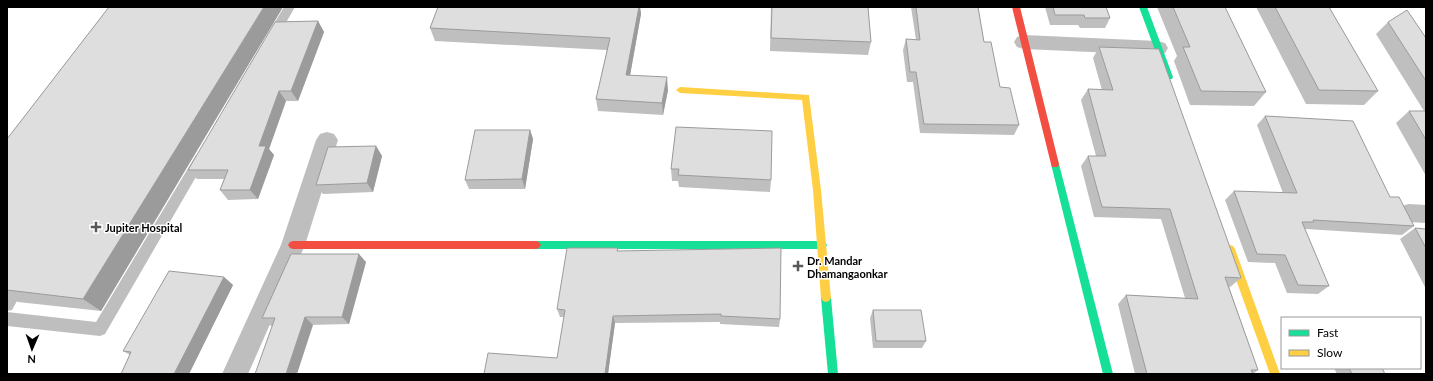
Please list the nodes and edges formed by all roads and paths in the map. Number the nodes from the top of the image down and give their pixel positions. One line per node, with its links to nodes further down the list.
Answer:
1 (290, 7): 5 (lane)
2 (1016, 7): 4 (street)
3 (1143, 7): 6 (street)
4 (1024, 42): 6 (street); 17 (street)
5 (266, 48)
6 (1158, 48): 7 (street)
7 (1172, 85)
8 (680, 90): 13 (street)
9 (327, 140): 12 (street)
10 (205, 151): 14 (lane)
11 (1228, 241): 18 (street)
12 (294, 245): 13 (street); 15 (street)
13 (822, 245): 16 (street)
14 (7, 319)
15 (234, 374)
16 (833, 374)
17 (1108, 374)
18 (1275, 374)

